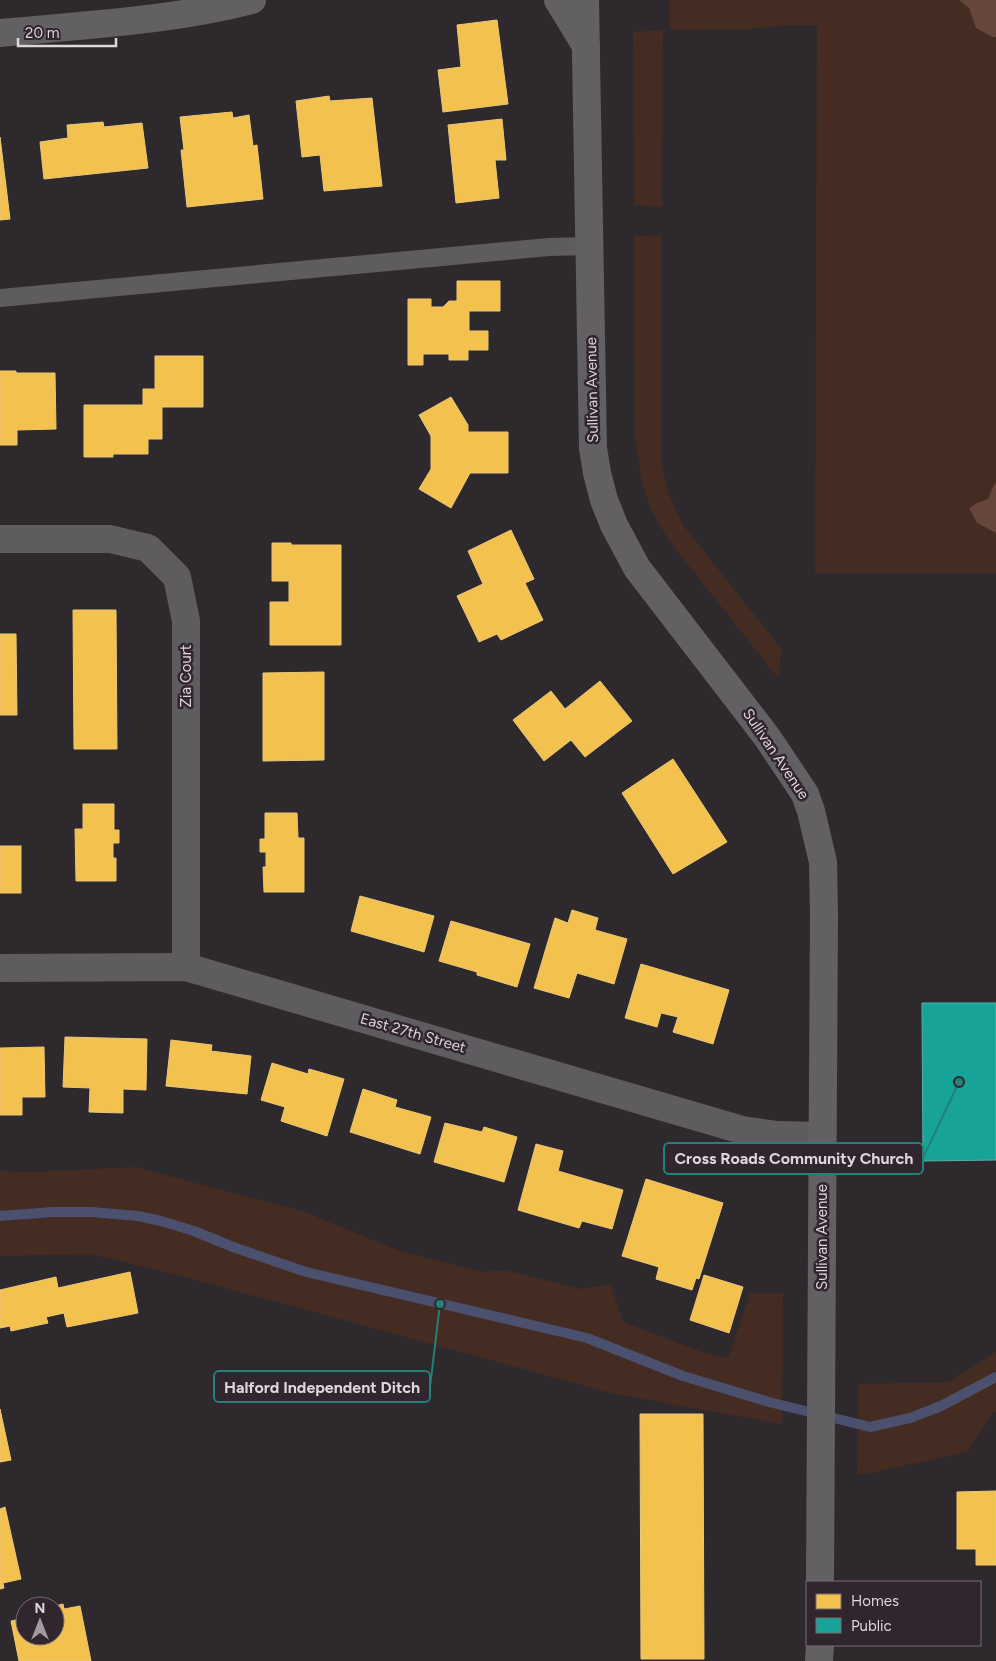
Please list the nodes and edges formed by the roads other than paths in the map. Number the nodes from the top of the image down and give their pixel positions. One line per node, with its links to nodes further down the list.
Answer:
1 (252, 0): 4 (main road)
2 (558, 0): 5 (main road)
3 (585, 0): 5 (main road, Sullivan Avenue)
4 (0, 33)
5 (586, 46): 6 (main road, Sullivan Avenue)
6 (589, 246): 7 (lane); 11 (main road, Sullivan Avenue)
7 (0, 298)
8 (0, 538): 9 (street, Zia Court)
9 (186, 967): 10 (street, East 27th Street); 11 (street, East 27th Street)
10 (0, 968)
11 (822, 1136): 12 (main road, Sullivan Avenue)
12 (820, 1581)
13 (820, 1646): 14 (main road)
14 (820, 1661)

